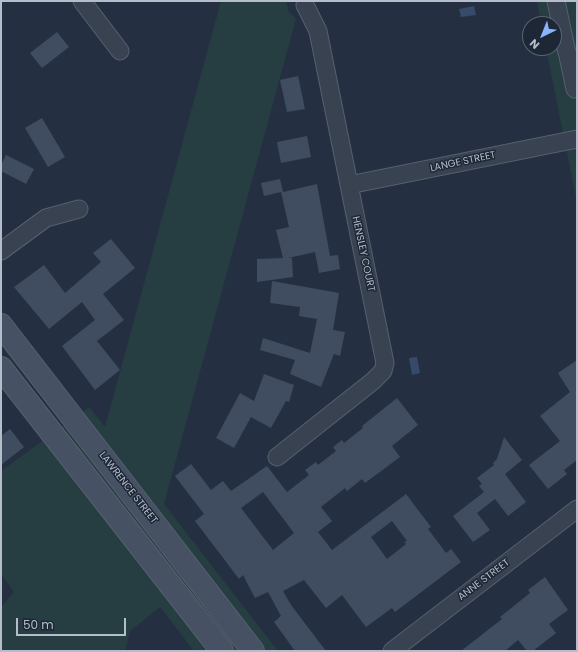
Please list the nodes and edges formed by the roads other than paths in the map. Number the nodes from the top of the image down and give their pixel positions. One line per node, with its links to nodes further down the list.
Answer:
1 (82, 1): 4 (street)
2 (556, 1): 5 (street)
3 (306, 5): 9 (street, HENSLEY COURT)
4 (120, 51)
5 (567, 53): 6 (street); 7 (street)
6 (577, 67)
7 (575, 89)
8 (577, 139): 9 (street, LANGE STREET)
9 (349, 185): 14 (street, HENSLEY COURT)
10 (79, 209): 11 (street)
11 (1, 251)
12 (1, 325): 16 (street, LAWRENCE STREET)
13 (1, 368): 17 (street)
14 (277, 457)
15 (577, 509): 20 (street, ANNE STREET)
16 (162, 532): 17 (street); 19 (street, LAWRENCE STREET)
17 (141, 548): 18 (street)
18 (222, 651)
19 (253, 651)
20 (392, 651)

